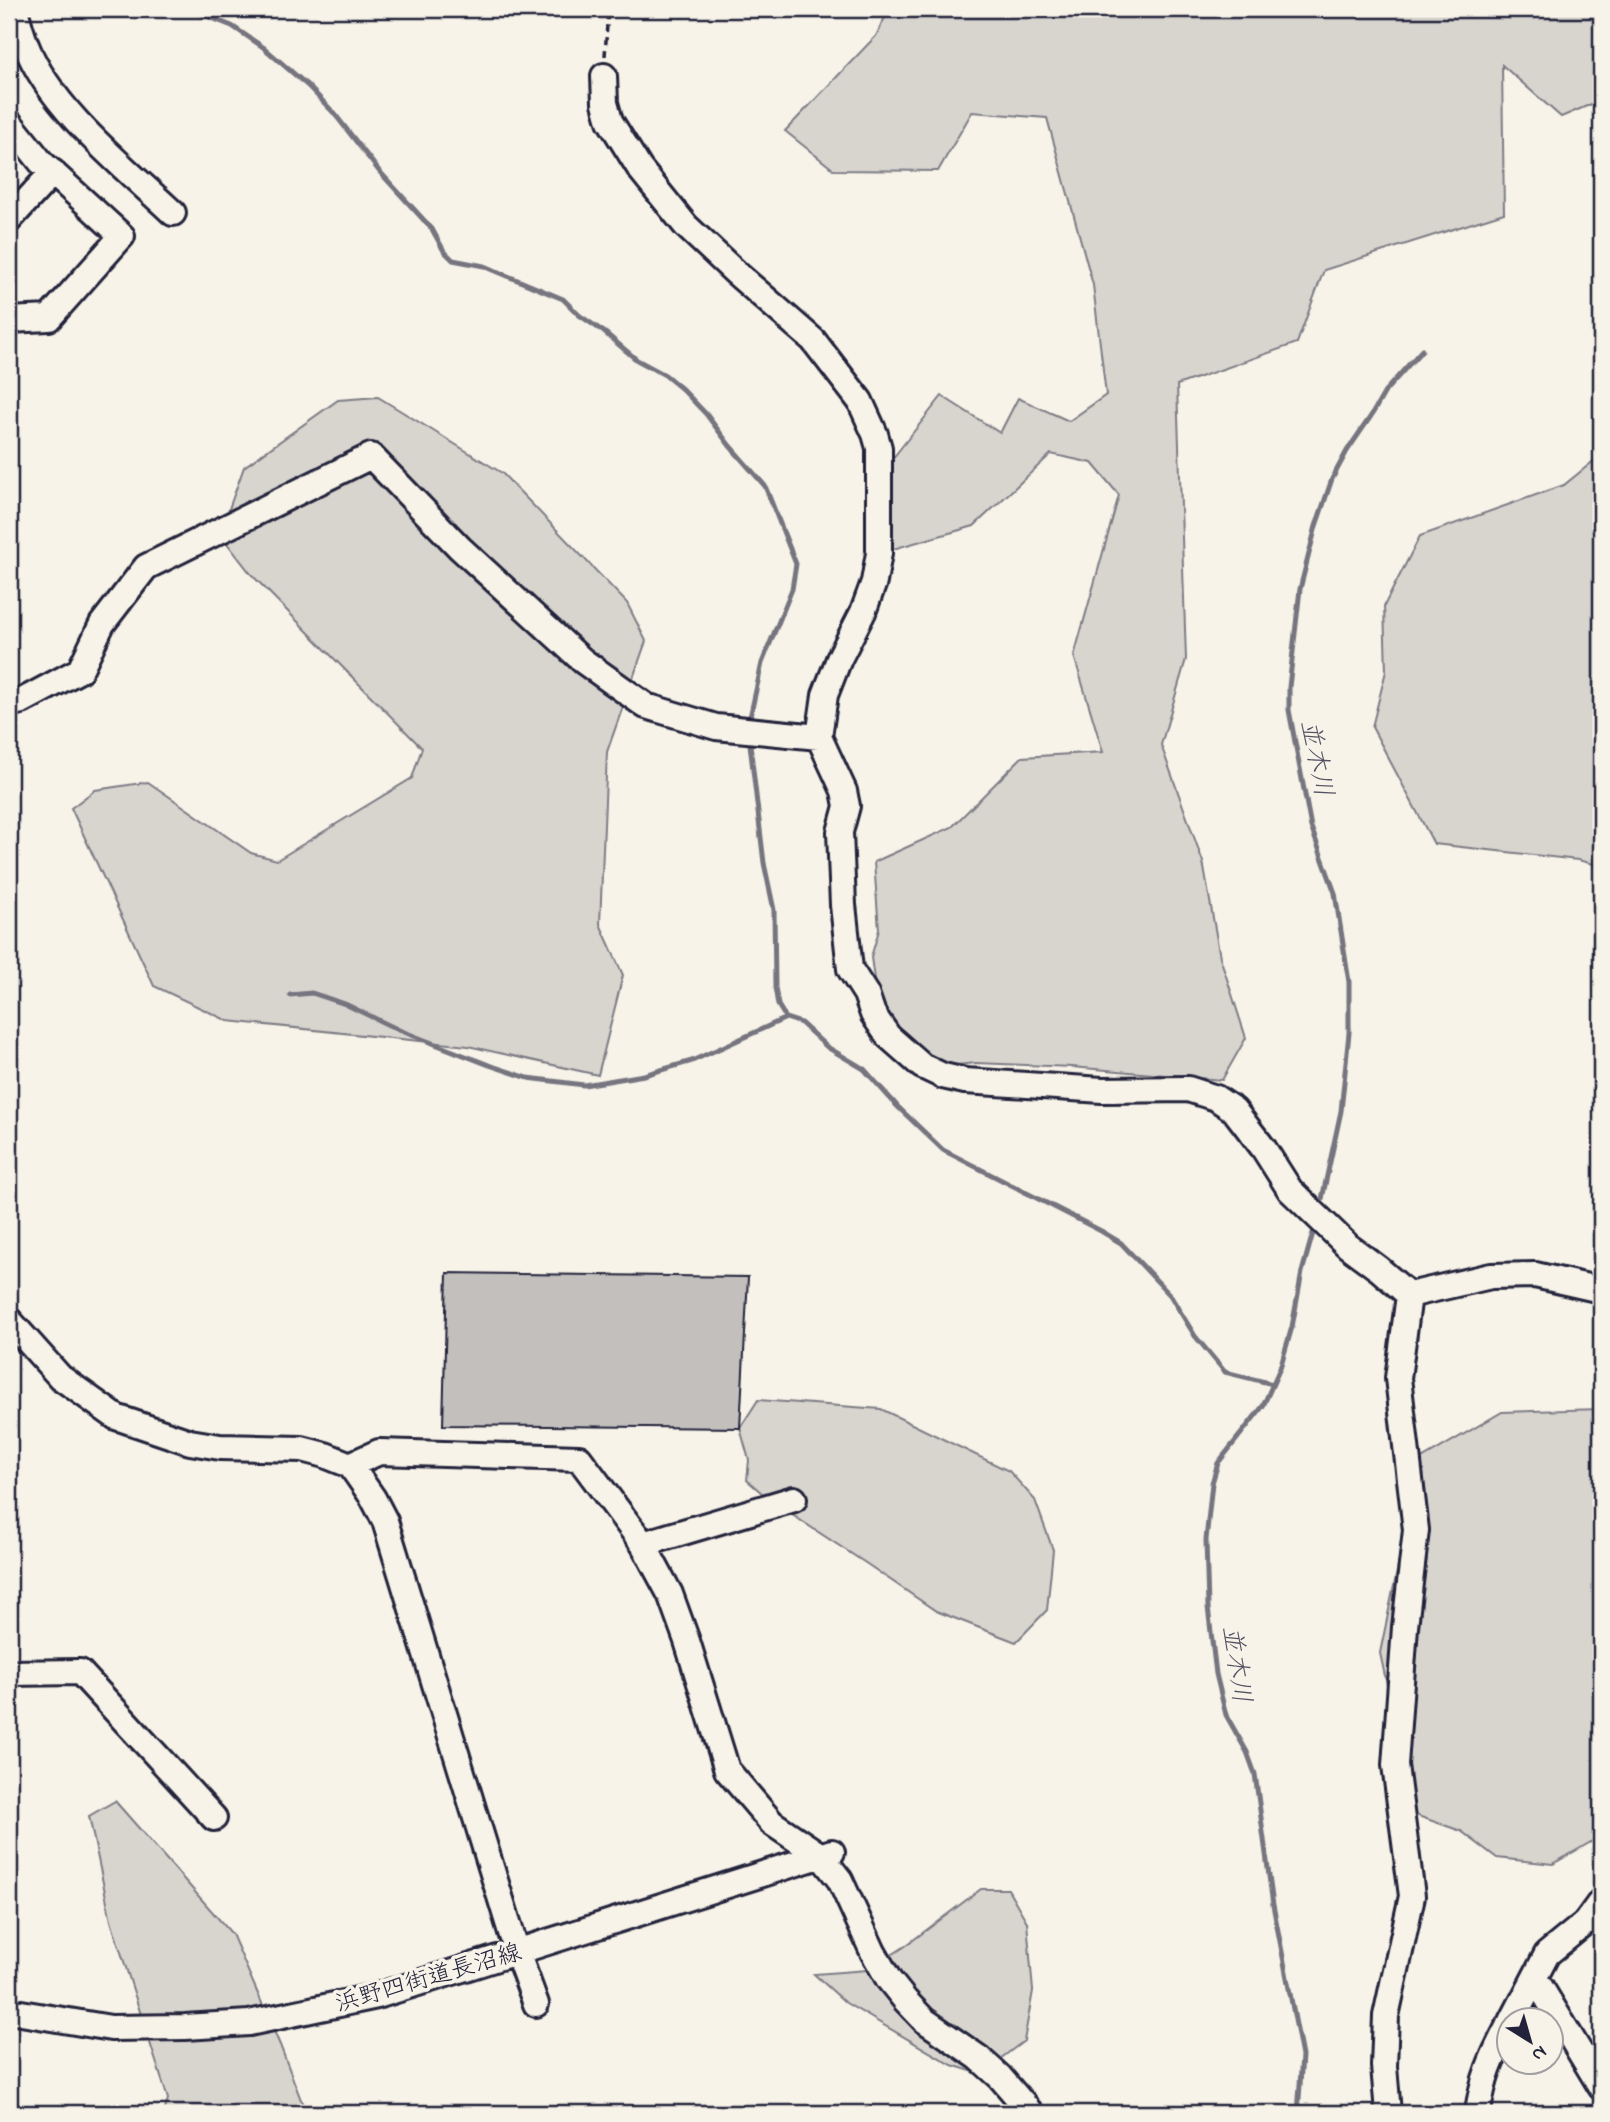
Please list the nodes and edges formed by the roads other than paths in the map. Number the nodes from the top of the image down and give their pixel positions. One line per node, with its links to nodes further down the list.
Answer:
1 (15, 9): 5 (street)
2 (604, 76): 9 (street)
3 (9, 122): 4 (street)
4 (53, 172): 6 (street); 7 (street)
5 (173, 213)
6 (9, 220)
7 (9, 320)
8 (9, 704): 9 (street)
9 (819, 737): 11 (street)
10 (1601, 1290): 11 (street)
11 (1409, 1296): 28 (street)
12 (9, 1320): 13 (street)
13 (350, 1465): 15 (street); 20 (street)
14 (794, 1499): 15 (street)
15 (643, 1544): 18 (street)
16 (9, 1673): 17 (street)
17 (214, 1818)
18 (829, 1853): 20 (street, 浜野四街道長沼線); 27 (street)
19 (1601, 1901): 21 (street)
20 (517, 1952): 22 (street); 24 (street, 浜野四街道長沼線)
21 (1535, 1978): 23 (street); 26 (street)
22 (536, 2004)
23 (1519, 2007)
24 (9, 2011)
25 (1494, 2056): 29 (street)
26 (1601, 2087)
27 (1031, 2113)
28 (1388, 2113)
29 (1478, 2113)

